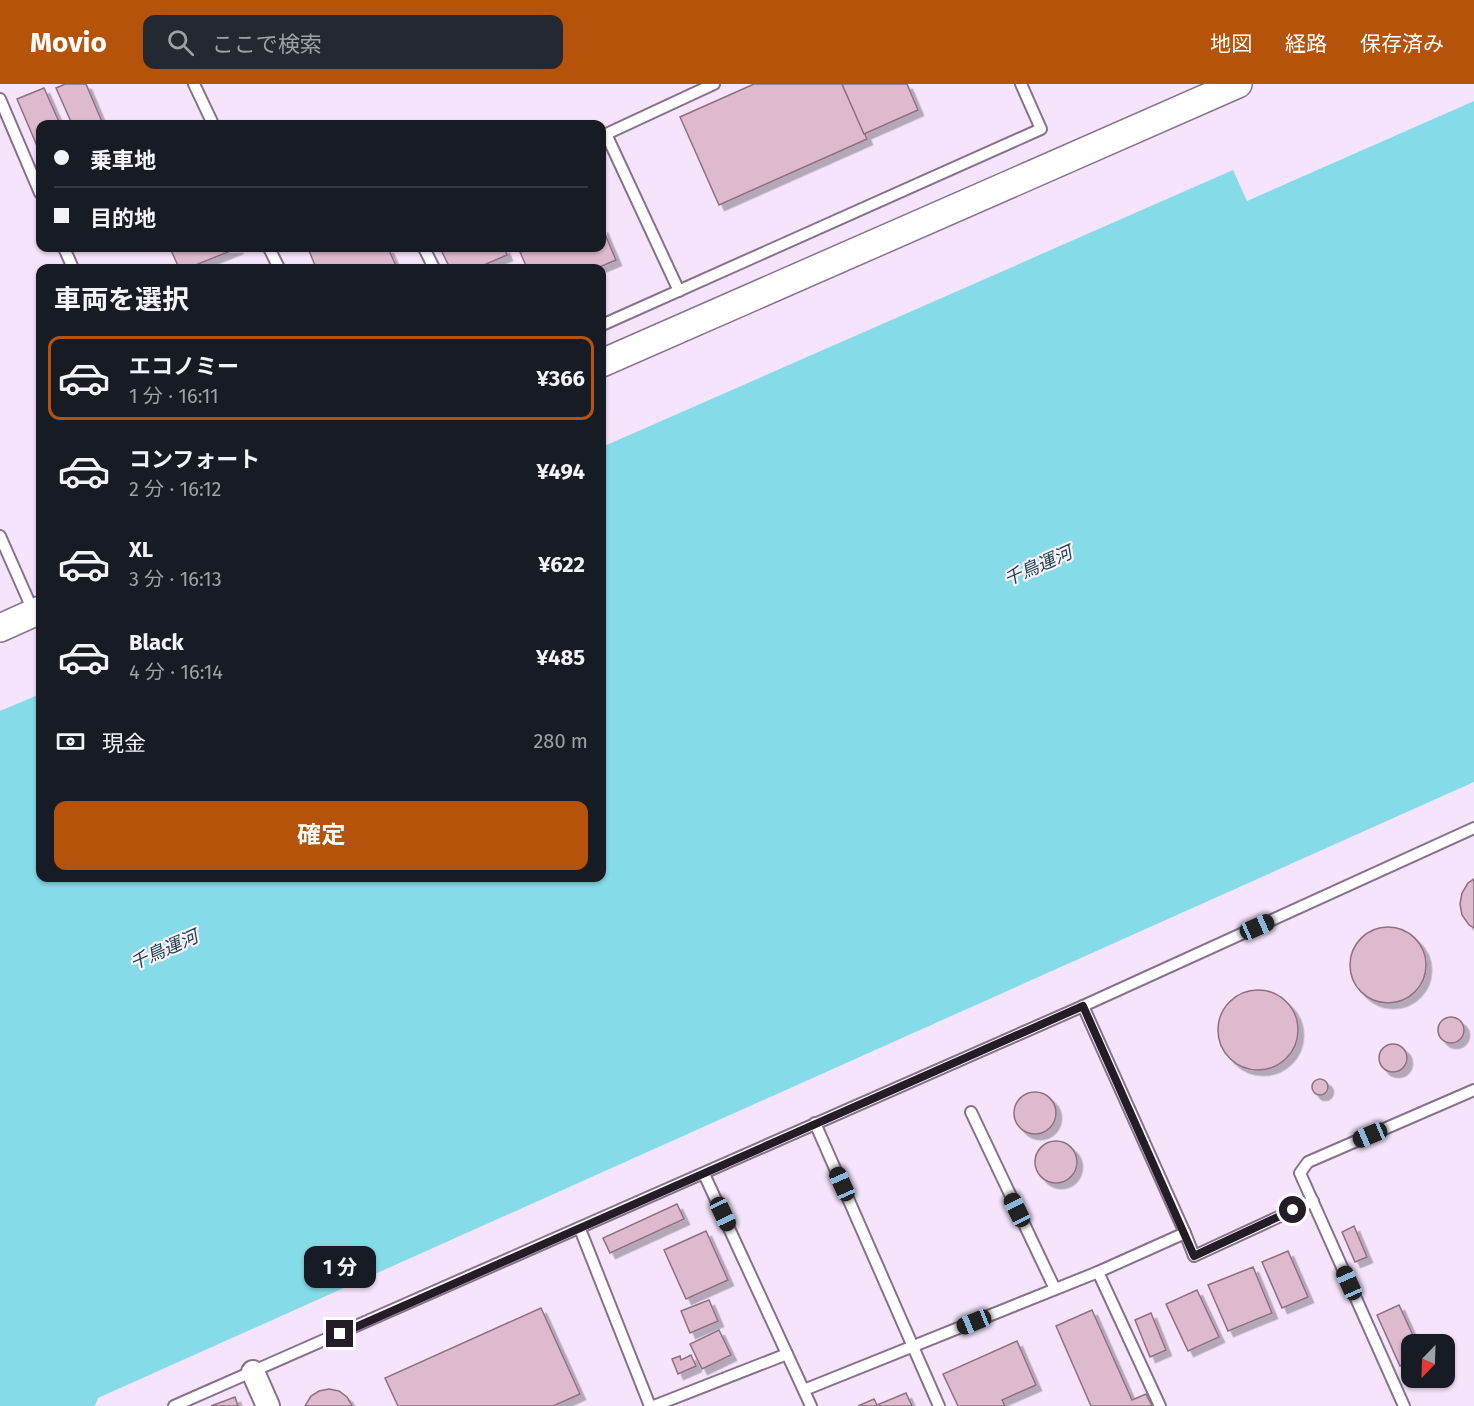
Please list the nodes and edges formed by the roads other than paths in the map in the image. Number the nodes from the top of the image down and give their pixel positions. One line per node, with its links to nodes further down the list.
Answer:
1 (194, 84): 6 (lane)
2 (714, 84): 7 (lane)
3 (1021, 84): 10 (lane)
4 (1238, 84): 12 (street)
5 (0, 99): 9 (lane)
6 (211, 120)
7 (606, 134)
8 (606, 139): 10 (lane)
9 (36, 184)
10 (679, 291): 11 (lane)
11 (606, 324)
12 (606, 361)
13 (0, 536): 14 (lane)
14 (36, 610)
15 (36, 612): 16 (street)
16 (0, 628)
17 (1474, 828): 18 (lane)
18 (1083, 1006): 21 (lane); 25 (lane)
19 (1474, 1090): 23 (lane)
20 (971, 1112): 27 (lane)
21 (815, 1123): 22 (lane); 28 (lane)
22 (704, 1174): 24 (lane); 29 (lane)
23 (1313, 1201): 25 (lane); 38 (lane)
24 (580, 1229): 30 (lane); 34 (lane)
25 (1185, 1233): 26 (lane)
26 (1098, 1272): 27 (lane); 37 (lane)
27 (1055, 1289): 28 (lane)
28 (913, 1347): 31 (lane); 36 (lane)
29 (787, 1354): 31 (lane); 34 (lane)
30 (253, 1372): 32 (lane); 33 (street)
31 (804, 1390): 35 (lane)
32 (174, 1406)
33 (268, 1406)
34 (652, 1406)
35 (811, 1406)
36 (939, 1406)
37 (1160, 1406)
38 (1404, 1406)

